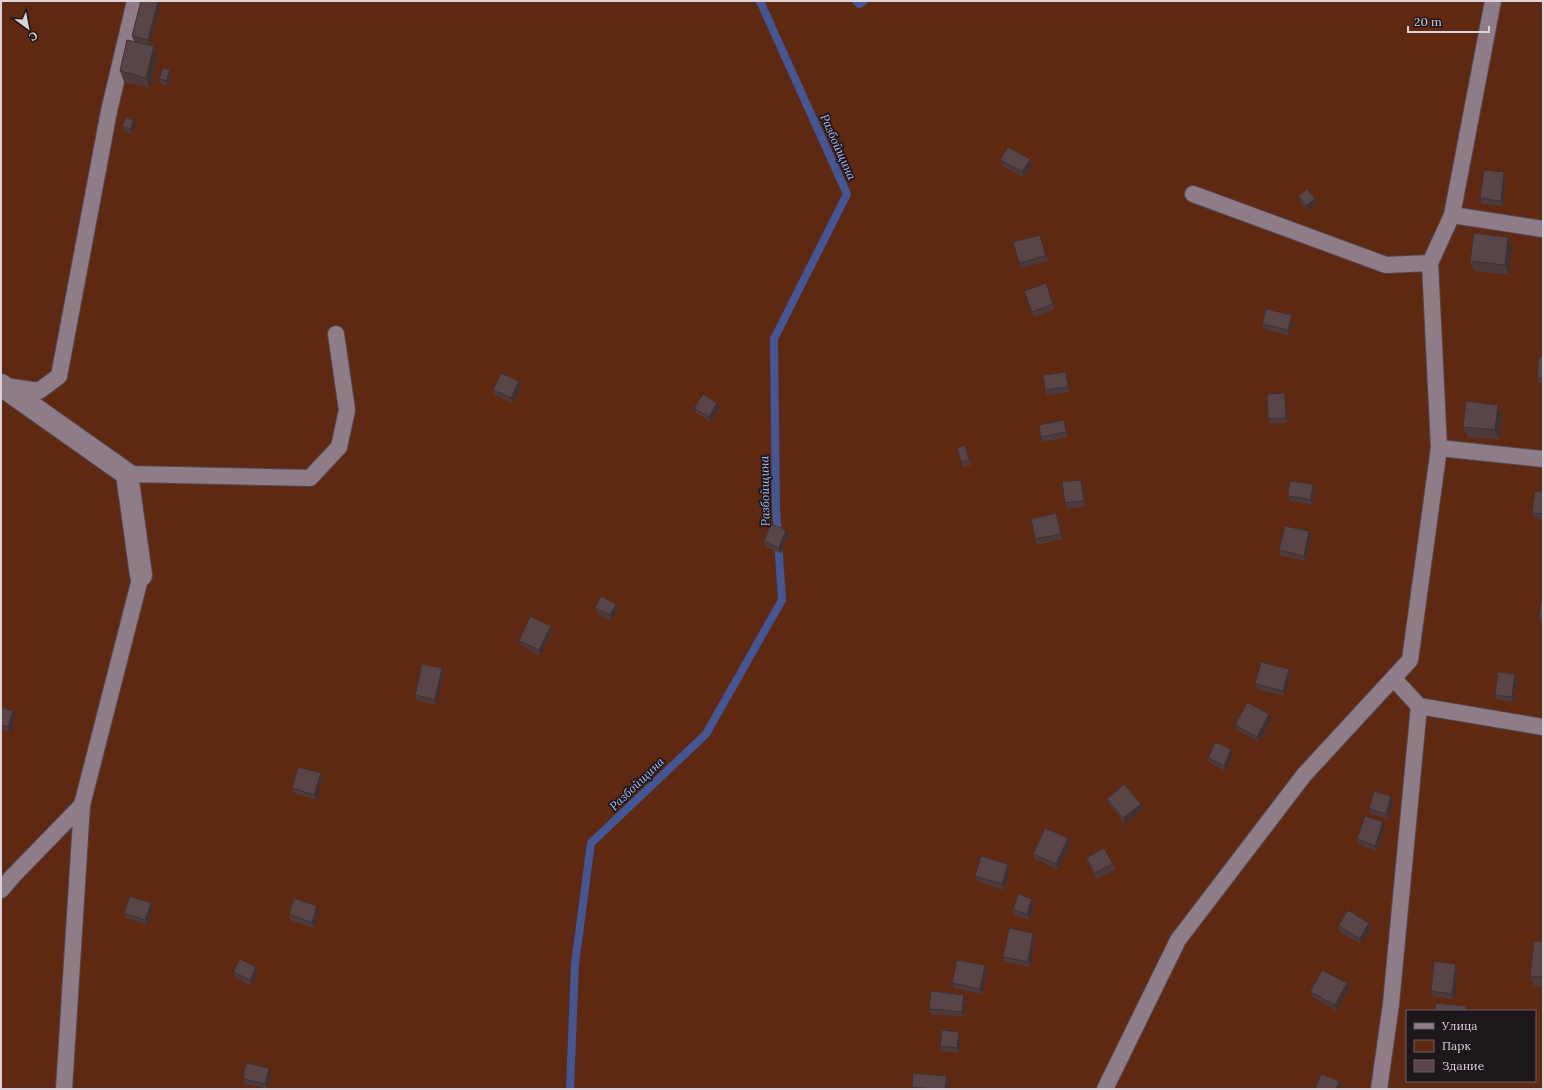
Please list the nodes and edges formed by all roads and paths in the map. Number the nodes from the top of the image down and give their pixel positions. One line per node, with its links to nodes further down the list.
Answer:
1 (135, 1): 8 (lane)
2 (1493, 1): 4 (lane)
3 (1194, 194): 6 (lane)
4 (1452, 215): 5 (lane); 6 (lane)
5 (1543, 229)
6 (1430, 263): 9 (lane)
7 (336, 334): 11 (lane)
8 (1, 385): 11 (street)
9 (1439, 448): 10 (lane); 13 (lane)
10 (1543, 459)
11 (127, 474): 12 (street)
12 (140, 576): 16 (lane)
13 (1394, 679): 14 (lane); 19 (lane)
14 (1419, 706): 15 (lane); 20 (lane)
15 (1543, 727)
16 (82, 805): 17 (lane); 18 (lane)
17 (1, 890)
18 (64, 1089)
19 (1105, 1089)
20 (1379, 1089)

